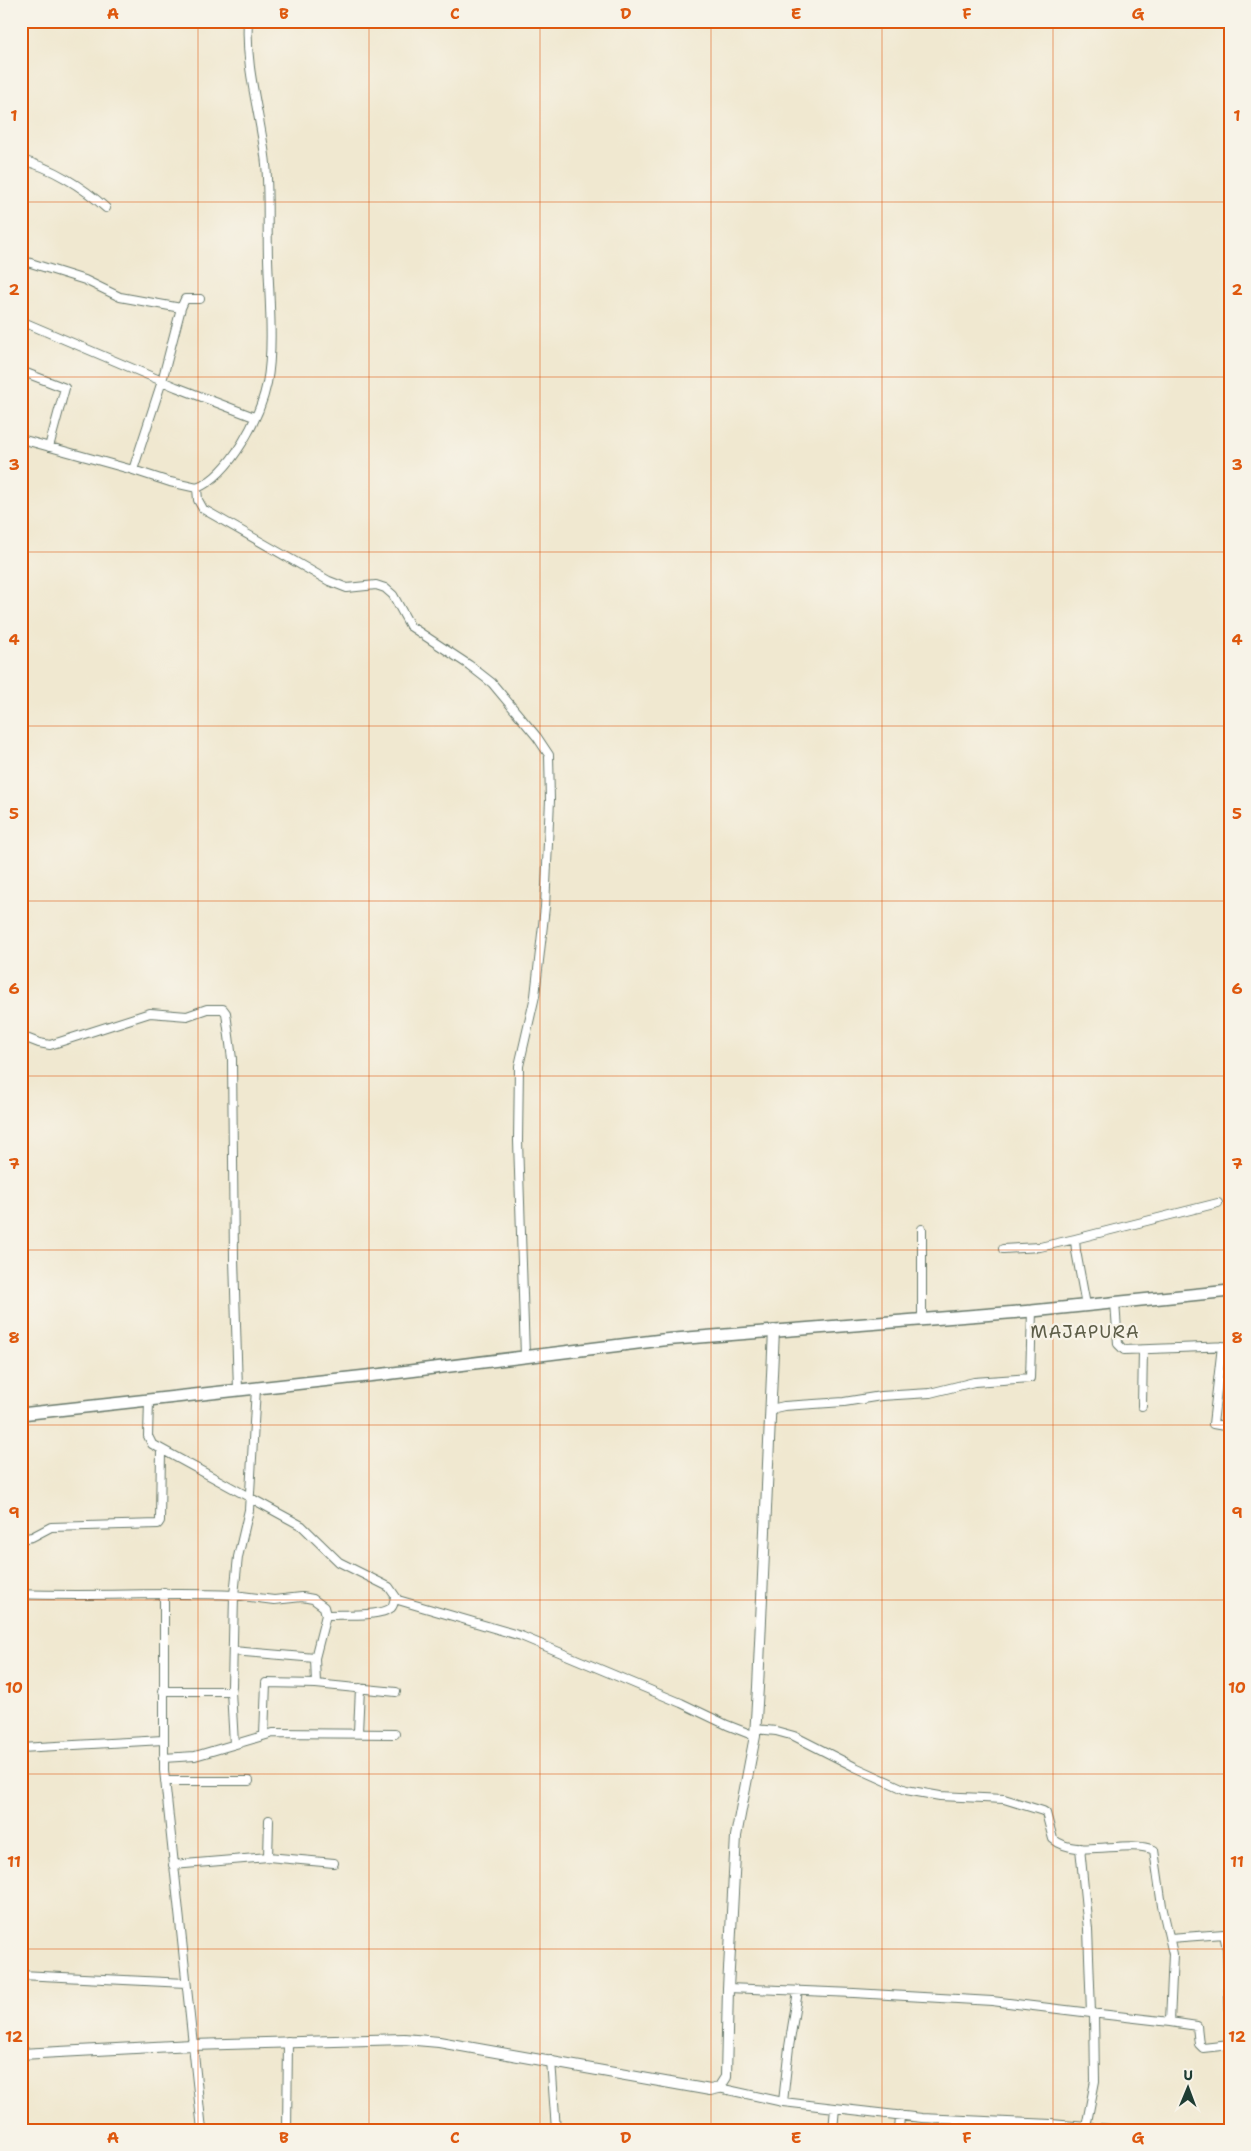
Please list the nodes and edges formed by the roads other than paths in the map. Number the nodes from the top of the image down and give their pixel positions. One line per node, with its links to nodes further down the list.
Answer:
1 (248, 21): 10 (street)
2 (21, 160): 3 (street)
3 (106, 208)
4 (21, 260): 6 (street)
5 (200, 299): 6 (street)
6 (181, 308): 9 (street)
7 (21, 321): 9 (street)
8 (21, 371): 12 (street)
9 (162, 381): 10 (street); 13 (street)
10 (254, 417): 14 (street)
11 (21, 439): 12 (street)
12 (49, 447): 13 (street)
13 (133, 470): 14 (street)
14 (197, 488): 28 (street)
15 (21, 1036): 30 (street)
16 (1218, 1203): 18 (street)
17 (922, 1229): 24 (street)
18 (1075, 1239): 19 (street); 22 (street)
19 (1003, 1249)
20 (1230, 1291): 21 (main road)
21 (1116, 1302): 22 (main road); 27 (street)
22 (1086, 1305): 23 (main road)
23 (1032, 1311): 24 (main road); 33 (street)
24 (922, 1319): 25 (main road)
25 (774, 1330): 28 (main road); 33 (street)
26 (1226, 1346): 27 (street); 35 (street)
27 (1143, 1350): 32 (street)
28 (525, 1356): 29 (main road)
29 (256, 1388): 30 (main road); 37 (street)
30 (238, 1390): 31 (main road)
31 (149, 1401): 34 (main road); 36 (street)
32 (1142, 1406)
33 (771, 1409): 52 (street)
34 (21, 1414)
35 (1230, 1427)
36 (161, 1450): 37 (street); 38 (street)
37 (250, 1497): 41 (street); 42 (street)
38 (21, 1539)
39 (164, 1592): 40 (street); 41 (street); 48 (street)
40 (21, 1594)
41 (234, 1595): 43 (street); 44 (street)
42 (396, 1597): 43 (street); 52 (street)
43 (326, 1615): 45 (street)
44 (233, 1651): 45 (street); 49 (street)
45 (315, 1658): 46 (street)
46 (316, 1684): 47 (street); 53 (street)
47 (360, 1688): 50 (street); 51 (street)
48 (163, 1691): 49 (street); 55 (street)
49 (230, 1691): 56 (street)
50 (396, 1692)
51 (358, 1732): 53 (street); 54 (street)
52 (755, 1732): 62 (street); 69 (street)
53 (264, 1734): 56 (street)
54 (395, 1734)
55 (163, 1740): 57 (street); 58 (street)
56 (234, 1744): 58 (street)
57 (21, 1748)
58 (163, 1758): 59 (street)
59 (166, 1781): 60 (street); 65 (street)
60 (249, 1781)
61 (269, 1820): 63 (street)
62 (1080, 1848): 66 (street); 71 (street)
63 (268, 1857): 64 (street); 65 (street)
64 (334, 1863)
65 (173, 1865): 68 (street)
66 (1170, 1938): 72 (street); 73 (street)
67 (21, 1975): 68 (street)
68 (186, 1984): 75 (street)
69 (728, 1988): 70 (street); 79 (street)
70 (798, 1991): 71 (street); 80 (street)
71 (1093, 2013): 73 (street); 85 (street)
72 (1230, 2018)
73 (1170, 2022): 76 (street)
74 (288, 2041): 75 (street); 78 (street); 87 (street)
75 (192, 2045): 77 (street); 86 (street)
76 (1230, 2045)
77 (21, 2054)
78 (551, 2060): 79 (street); 88 (street)
79 (719, 2088): 80 (street)
80 (783, 2102): 81 (street)
81 (835, 2108): 82 (street); 89 (street)
82 (900, 2115): 84 (street); 90 (street)
83 (1230, 2126): 92 (street)
84 (1052, 2127): 85 (street)
85 (1086, 2127): 91 (street)
86 (202, 2130)
87 (287, 2130)
88 (556, 2130)
89 (833, 2130)
90 (899, 2130)
91 (1122, 2130)
92 (1228, 2130)

